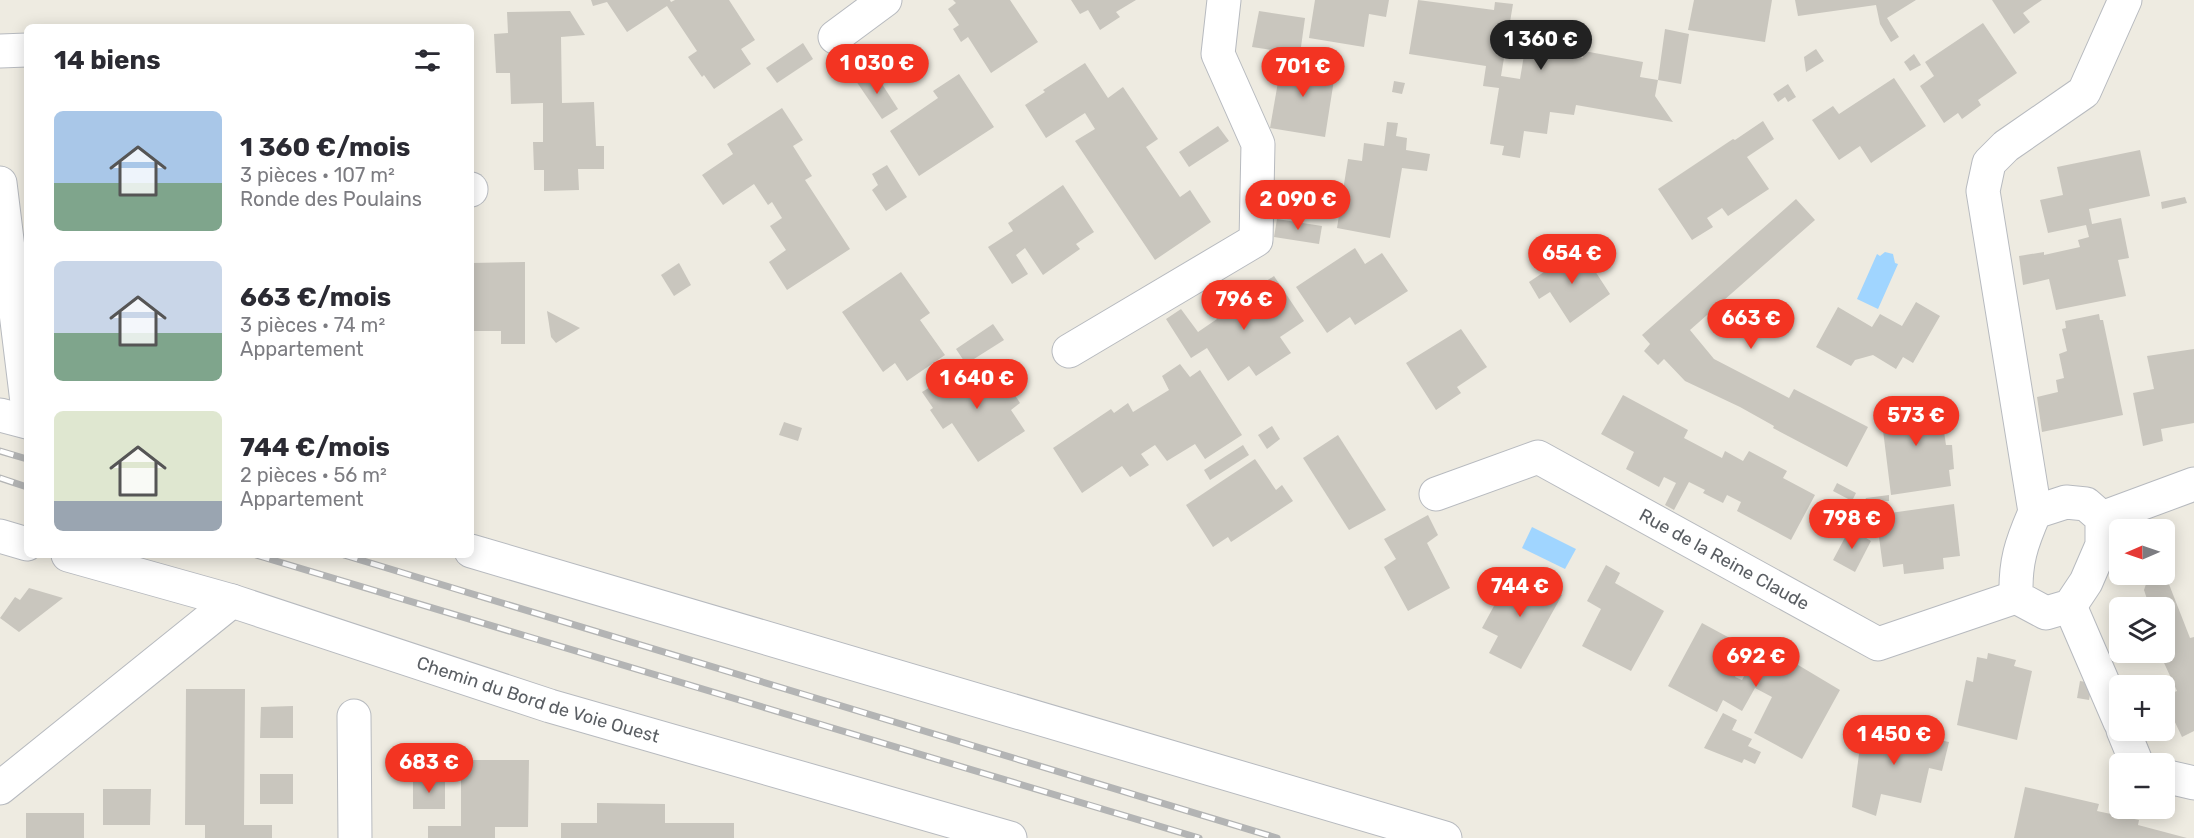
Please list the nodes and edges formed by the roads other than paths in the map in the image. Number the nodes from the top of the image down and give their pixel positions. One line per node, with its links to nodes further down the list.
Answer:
1 (885, 0): 4 (street)
2 (1224, 0): 8 (street)
3 (2125, 0): 14 (street)
4 (835, 37)
5 (24, 50): 6 (street)
6 (0, 51)
7 (0, 183): 9 (street)
8 (1069, 351)
9 (24, 378)
10 (0, 415): 11 (street)
11 (24, 421)
12 (2194, 484): 15 (street)
13 (1436, 494): 20 (street, Rue de la Reine Claude)
14 (2035, 512): 15 (street); 20 (street)
15 (2102, 518): 22 (street)
16 (0, 536): 17 (street)
17 (24, 543)
18 (474, 552): 30 (street)
19 (79, 558): 21 (street, Chemin du Bord de Voie Ouest)
20 (2016, 597): 22 (street)
21 (232, 601): 27 (street); 29 (street, Chemin du Bord de Voie Ouest)
22 (2070, 606): 23 (street)
23 (2109, 696)
24 (354, 716): 28 (street)
25 (2175, 779): 26 (street)
26 (2194, 783)
27 (0, 788)
28 (355, 838)
29 (1010, 838)
30 (1445, 838)

